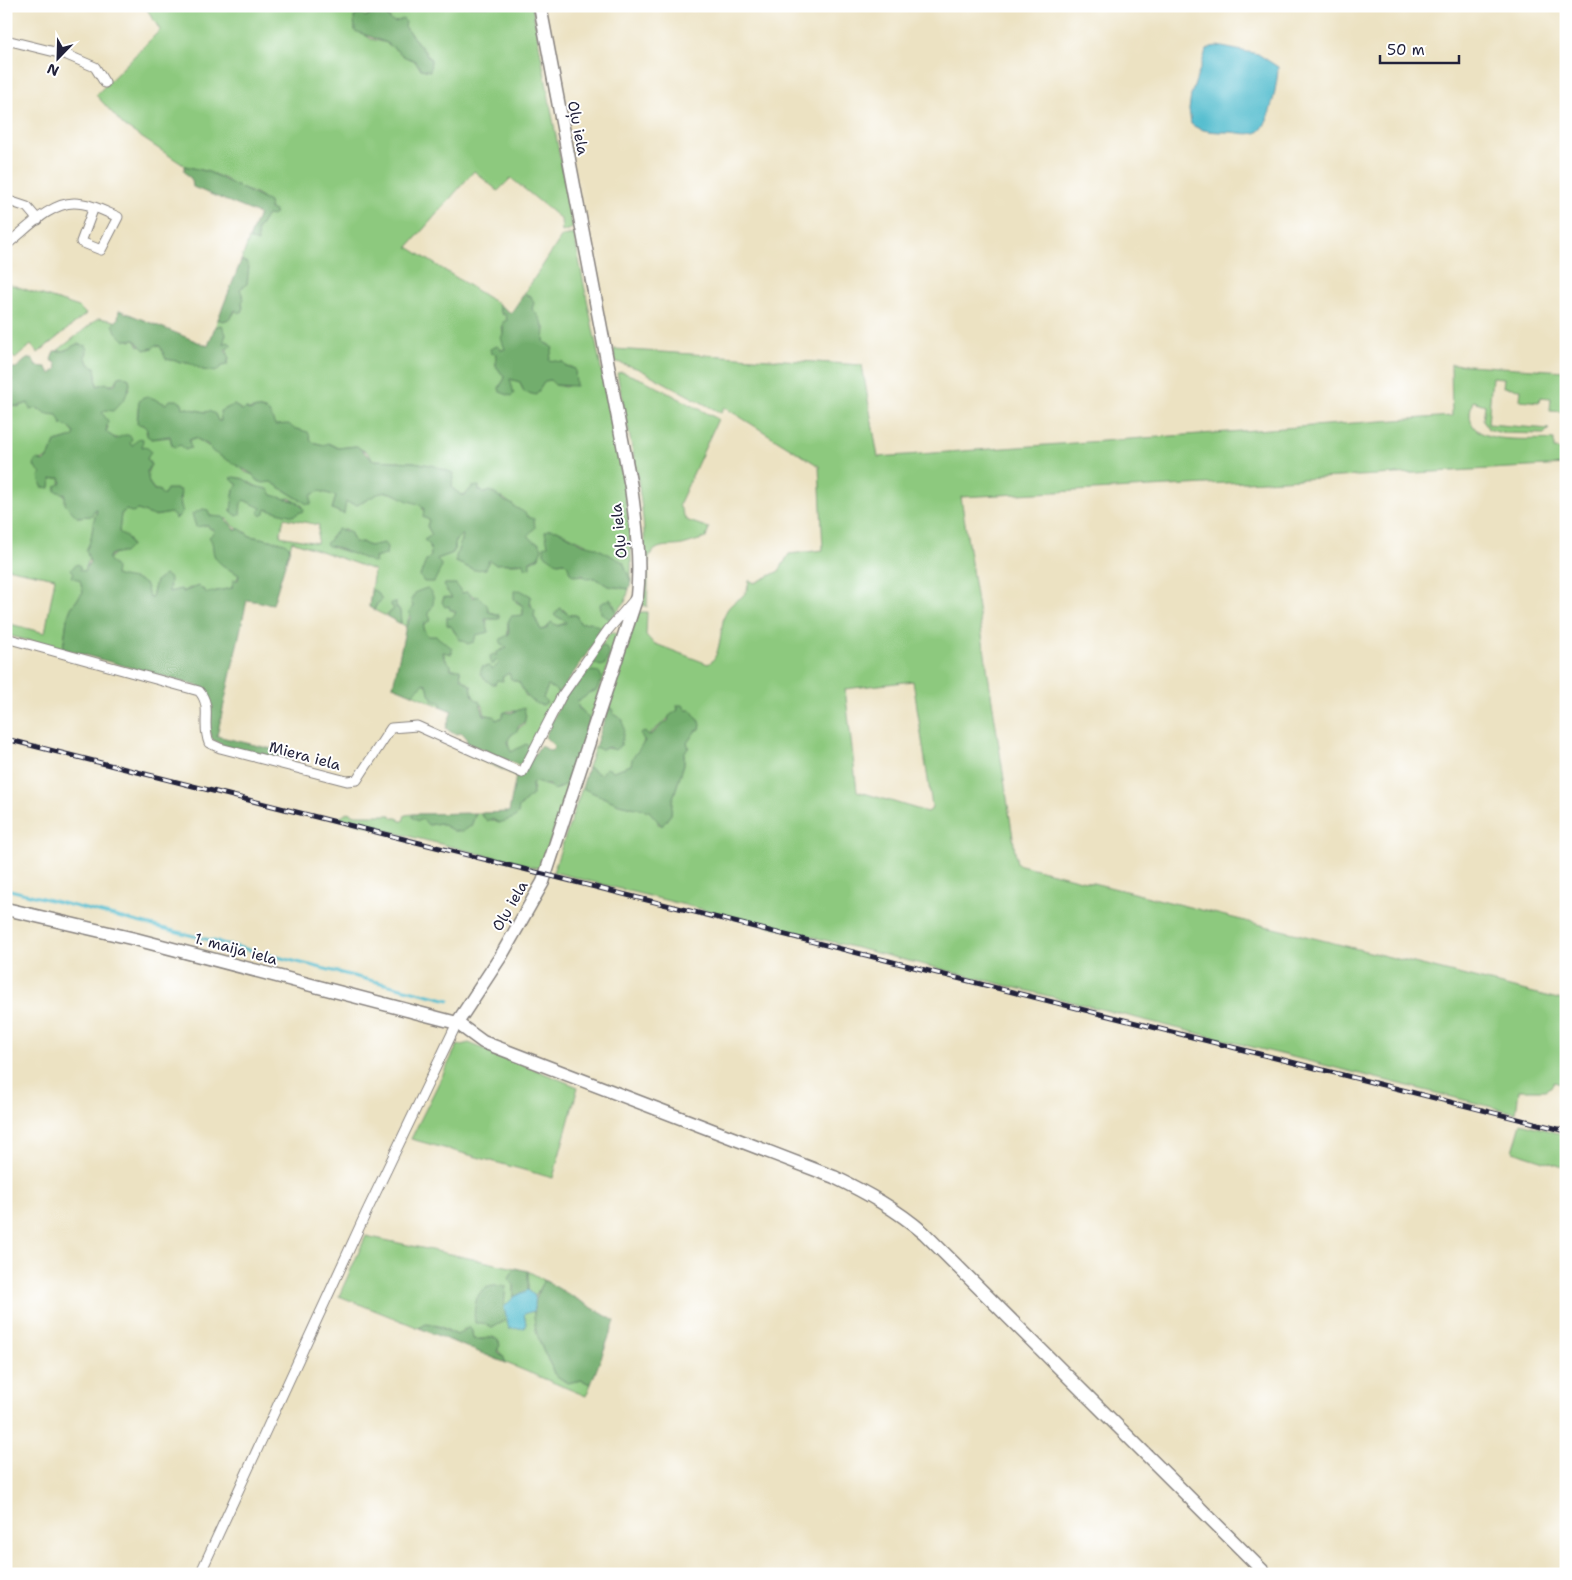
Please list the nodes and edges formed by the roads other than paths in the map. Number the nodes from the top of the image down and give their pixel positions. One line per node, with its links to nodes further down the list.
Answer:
1 (540, 6): 8 (street, Oļu iela)
2 (6, 40): 3 (street)
3 (105, 83)
4 (6, 200): 6 (street)
5 (94, 207): 5 (street); 6 (street)
6 (38, 220): 7 (street)
7 (6, 245)
8 (637, 596): 9 (street, Miera iela); 11 (street, Oļu iela)
9 (6, 638)
10 (6, 908): 11 (street, 1. maija iela)
11 (458, 1023): 12 (street); 13 (street)
12 (200, 1574)
13 (1266, 1574)

